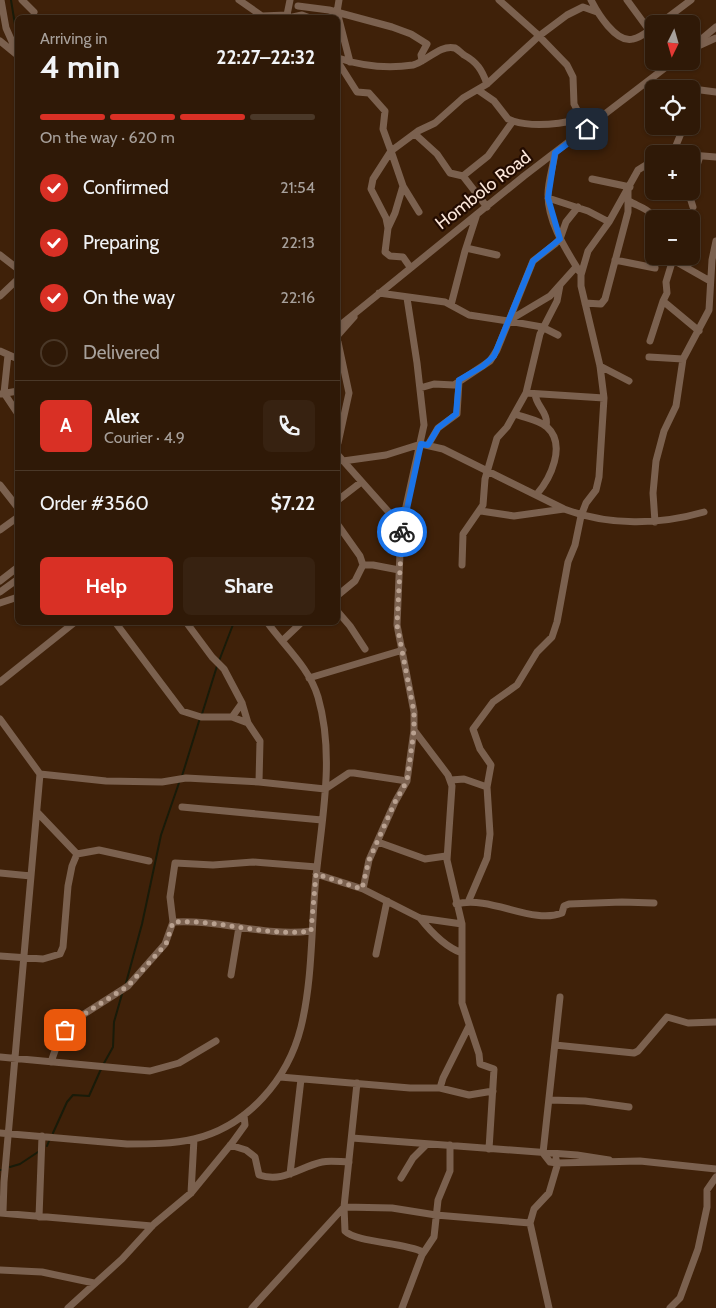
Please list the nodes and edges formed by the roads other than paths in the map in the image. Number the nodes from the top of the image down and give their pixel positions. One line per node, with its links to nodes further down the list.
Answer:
1 (1, 0): 29 (street)
2 (22, 0): 12 (street)
3 (239, 0): 15 (street)
4 (290, 0): 16 (street)
5 (338, 0): 13 (street)
6 (591, 0): 14 (street)
7 (627, 0): 20 (street)
8 (691, 0): 19 (street)
9 (498, 1): 24 (street)
10 (296, 3): 13 (street); 17 (street)
11 (584, 3): 14 (street); 24 (street)
12 (34, 12)
13 (337, 12): 18 (street); 32 (street)
14 (597, 12): 23 (street)
15 (262, 15)
16 (287, 15)
17 (302, 15)
18 (338, 15)
19 (672, 15)
20 (645, 21)
21 (340, 22): 33 (street)
22 (716, 27): 26 (street)
23 (645, 33)
24 (539, 36): 37 (street); 41 (street)
25 (716, 38): 28 (street)
26 (700, 39)
27 (0, 41): 30 (street)
28 (700, 43)
29 (15, 49)
30 (15, 52)
31 (340, 59): 33 (street)
32 (422, 61): 33 (street); 37 (street)
33 (353, 63): 35 (street)
34 (340, 65): 35 (street)
35 (343, 70): 45 (street)
36 (662, 70): 43 (street, Hombolo Road)
37 (487, 84): 38 (street)
38 (478, 90): 42 (street); 44 (street)
39 (700, 91): 40 (street)
40 (716, 92)
41 (581, 119): 42 (street); 43 (street)
42 (514, 121): 50 (street)
43 (587, 129): 46 (street, Hombolo Road)
44 (415, 134): 45 (street); 50 (street)
45 (391, 151): 52 (street); 64 (street)
46 (555, 153): 54 (street); 57 (street, Hombolo Road)
47 (700, 156): 48 (street)
48 (716, 157)
49 (645, 164): 53 (street)
50 (463, 176): 57 (street)
51 (592, 179): 53 (street)
52 (403, 186): 61 (street); 64 (street)
53 (629, 188): 56 (street); 63 (street)
54 (548, 198): 58 (street); 65 (street)
55 (691, 200): 59 (street)
56 (629, 201): 60 (street); 70 (street)
57 (487, 207): 62 (street, Hombolo Road)
58 (578, 207): 63 (street); 65 (street)
59 (693, 207)
60 (646, 210)
61 (419, 212)
62 (477, 214): 67 (street); 74 (street, Hombolo Road)
63 (609, 222): 77 (street)
64 (388, 228): 74 (street)
65 (560, 239): 75 (street); 88 (street)
66 (716, 241): 79 (street)
67 (466, 248): 69 (street); 86 (street)
68 (0, 255): 73 (street)
69 (497, 255)
70 (615, 260): 76 (street); 85 (street)
71 (668, 265): 84 (street)
72 (681, 265): 79 (street)
73 (15, 267)
74 (410, 267): 81 (street, Hombolo Road)
75 (576, 267): 77 (street); 80 (street)
76 (655, 268)
77 (582, 275): 85 (street)
78 (15, 282): 82 (street)
79 (710, 282): 91 (street)
80 (560, 285): 88 (street); 90 (street)
81 (379, 293): 83 (street); 87 (street, Hombolo Road)
82 (0, 296)
83 (407, 298): 86 (street); 104 (street)
84 (663, 301): 91 (street); 94 (street)
85 (585, 303): 101 (street)
86 (452, 305): 88 (street)
87 (360, 309): 89 (street, Hombolo Road); 92 (street)
88 (508, 321): 90 (street); 102 (street)
89 (340, 325)
90 (542, 327): 93 (street); 106 (street)
91 (699, 332): 100 (street)
92 (340, 333)
93 (558, 335)
94 (650, 341)
95 (0, 351): 97 (street)
96 (340, 352): 113 (street)
97 (8, 355): 99 (street); 107 (street)
98 (649, 357): 100 (street)
99 (15, 358)
100 (683, 359): 127 (street)
101 (600, 366): 103 (street); 109 (street)
102 (459, 380): 104 (street); 114 (street)
103 (629, 381)
104 (420, 388): 114 (street)
105 (15, 392): 107 (street)
106 (526, 393): 108 (street); 111 (street)
107 (2, 394): 110 (street)
108 (536, 394): 109 (street); 112 (street)
109 (604, 398): 125 (street)
110 (15, 410)
111 (515, 414): 112 (street); 116 (street)
112 (546, 426): 119 (street)
113 (340, 434)
114 (425, 445): 115 (street); 116 (street); 130 (street)
115 (340, 458): 117 (street)
116 (487, 471): 119 (street); 123 (street)
117 (360, 483): 120 (street); 130 (street)
118 (0, 485): 121 (street)
119 (537, 494): 122 (street)
120 (340, 498)
121 (15, 504)
122 (564, 510): 123 (street); 125 (street)
123 (481, 511): 131 (street)
124 (704, 512): 127 (street)
125 (581, 516): 127 (street); 161 (street)
126 (15, 519): 129 (street)
127 (655, 522)
128 (340, 528): 132 (street)
129 (0, 530)
130 (401, 530): 134 (street)
131 (462, 565)
132 (363, 566): 134 (street); 138 (street)
133 (15, 569): 135 (street)
134 (400, 570): 149 (street)
135 (0, 581)
136 (15, 581): 137 (street)
137 (0, 592)
138 (340, 593)
139 (15, 598): 140 (street)
140 (0, 603)
141 (340, 614): 148 (street)
142 (71, 625): 151 (street)
143 (117, 625): 153 (street)
144 (188, 625): 152 (street)
145 (269, 625): 147 (street)
146 (299, 625): 147 (street)
147 (282, 641): 150 (street)
148 (364, 649)
149 (404, 650): 150 (street); 156 (street)
150 (309, 678): 162 (street)
151 (0, 682)
152 (242, 703): 153 (street); 155 (street)
153 (232, 717): 155 (street)
154 (0, 719): 157 (street)
155 (248, 723): 160 (street)
156 (414, 730): 158 (street); 159 (street)
157 (40, 774): 160 (street); 164 (street)
158 (450, 780): 161 (street); 168 (street)
159 (407, 781): 162 (street); 166 (street)
160 (259, 782): 162 (street)
161 (487, 787): 174 (street)
162 (325, 789): 165 (street)
163 (182, 807): 165 (street)
164 (37, 812): 167 (street); 172 (street)
165 (322, 820): 170 (street)
166 (378, 842): 168 (street); 173 (street)
167 (77, 854): 169 (street); 186 (street)
168 (446, 856): 177 (street)
169 (149, 860)
170 (317, 871): 173 (street); 179 (street); 182 (street)
171 (0, 873): 172 (street)
172 (31, 876): 186 (street)
173 (362, 889): 175 (street)
174 (469, 900): 176 (street); 177 (street)
175 (387, 901): 178 (street); 184 (street)
176 (654, 903)
177 (456, 904): 180 (street)
178 (420, 918): 180 (street); 183 (street)
179 (173, 922): 181 (street); 195 (street)
180 (462, 924): 183 (street)
181 (239, 927): 182 (street); 187 (street)
182 (311, 931): 196 (street)
183 (462, 953): 190 (street)
184 (376, 954)
185 (0, 956): 186 (street)
186 (23, 958): 194 (street)
187 (232, 975)
188 (560, 997): 192 (street)
189 (716, 1022): 192 (street)
190 (469, 1026): 199 (street); 200 (street)
191 (216, 1041): 195 (street)
192 (554, 1044): 201 (street)
193 (0, 1057): 194 (street)
194 (16, 1059): 195 (street); 205 (street)
195 (51, 1062)
196 (280, 1077): 197 (street); 203 (street)
197 (301, 1079): 198 (street); 215 (street)
198 (357, 1083): 199 (street); 207 (street)
199 (440, 1088): 200 (street)
200 (493, 1091): 212 (street)
201 (549, 1100): 202 (street); 213 (street)
202 (629, 1107)
203 (244, 1115): 208 (street); 210 (street)
204 (0, 1133): 205 (street)
205 (9, 1134): 206 (street); 226 (street)
206 (42, 1136): 208 (street); 228 (street)
207 (352, 1138): 209 (street); 216 (street)
208 (194, 1139): 224 (street)
209 (427, 1144): 211 (street); 223 (street)
210 (230, 1145): 221 (street); 224 (street)
211 (450, 1145): 212 (street); 227 (street)
212 (488, 1149): 213 (street)
213 (543, 1153): 214 (street); 218 (street)
214 (553, 1154): 217 (street); 218 (street)
215 (292, 1158): 219 (street); 221 (street)
216 (349, 1162): 219 (street); 225 (street)
217 (620, 1162): 218 (street); 220 (street)
218 (557, 1163): 229 (street)
219 (309, 1167): 221 (street)
220 (716, 1169)
221 (290, 1174)
222 (716, 1176): 238 (street)
223 (401, 1178)
224 (190, 1193): 230 (street)
225 (344, 1207): 227 (street); 231 (street); 235 (street)
226 (2, 1213): 228 (street)
227 (436, 1215): 229 (street); 231 (street)
228 (38, 1217): 230 (street)
229 (530, 1223): 237 (street)
230 (152, 1226): 233 (street)
231 (423, 1252): 236 (street)
232 (0, 1270): 233 (street)
233 (94, 1283): 234 (street)
234 (68, 1308)
235 (252, 1308)
236 (402, 1308)
237 (549, 1308)
238 (670, 1308)

